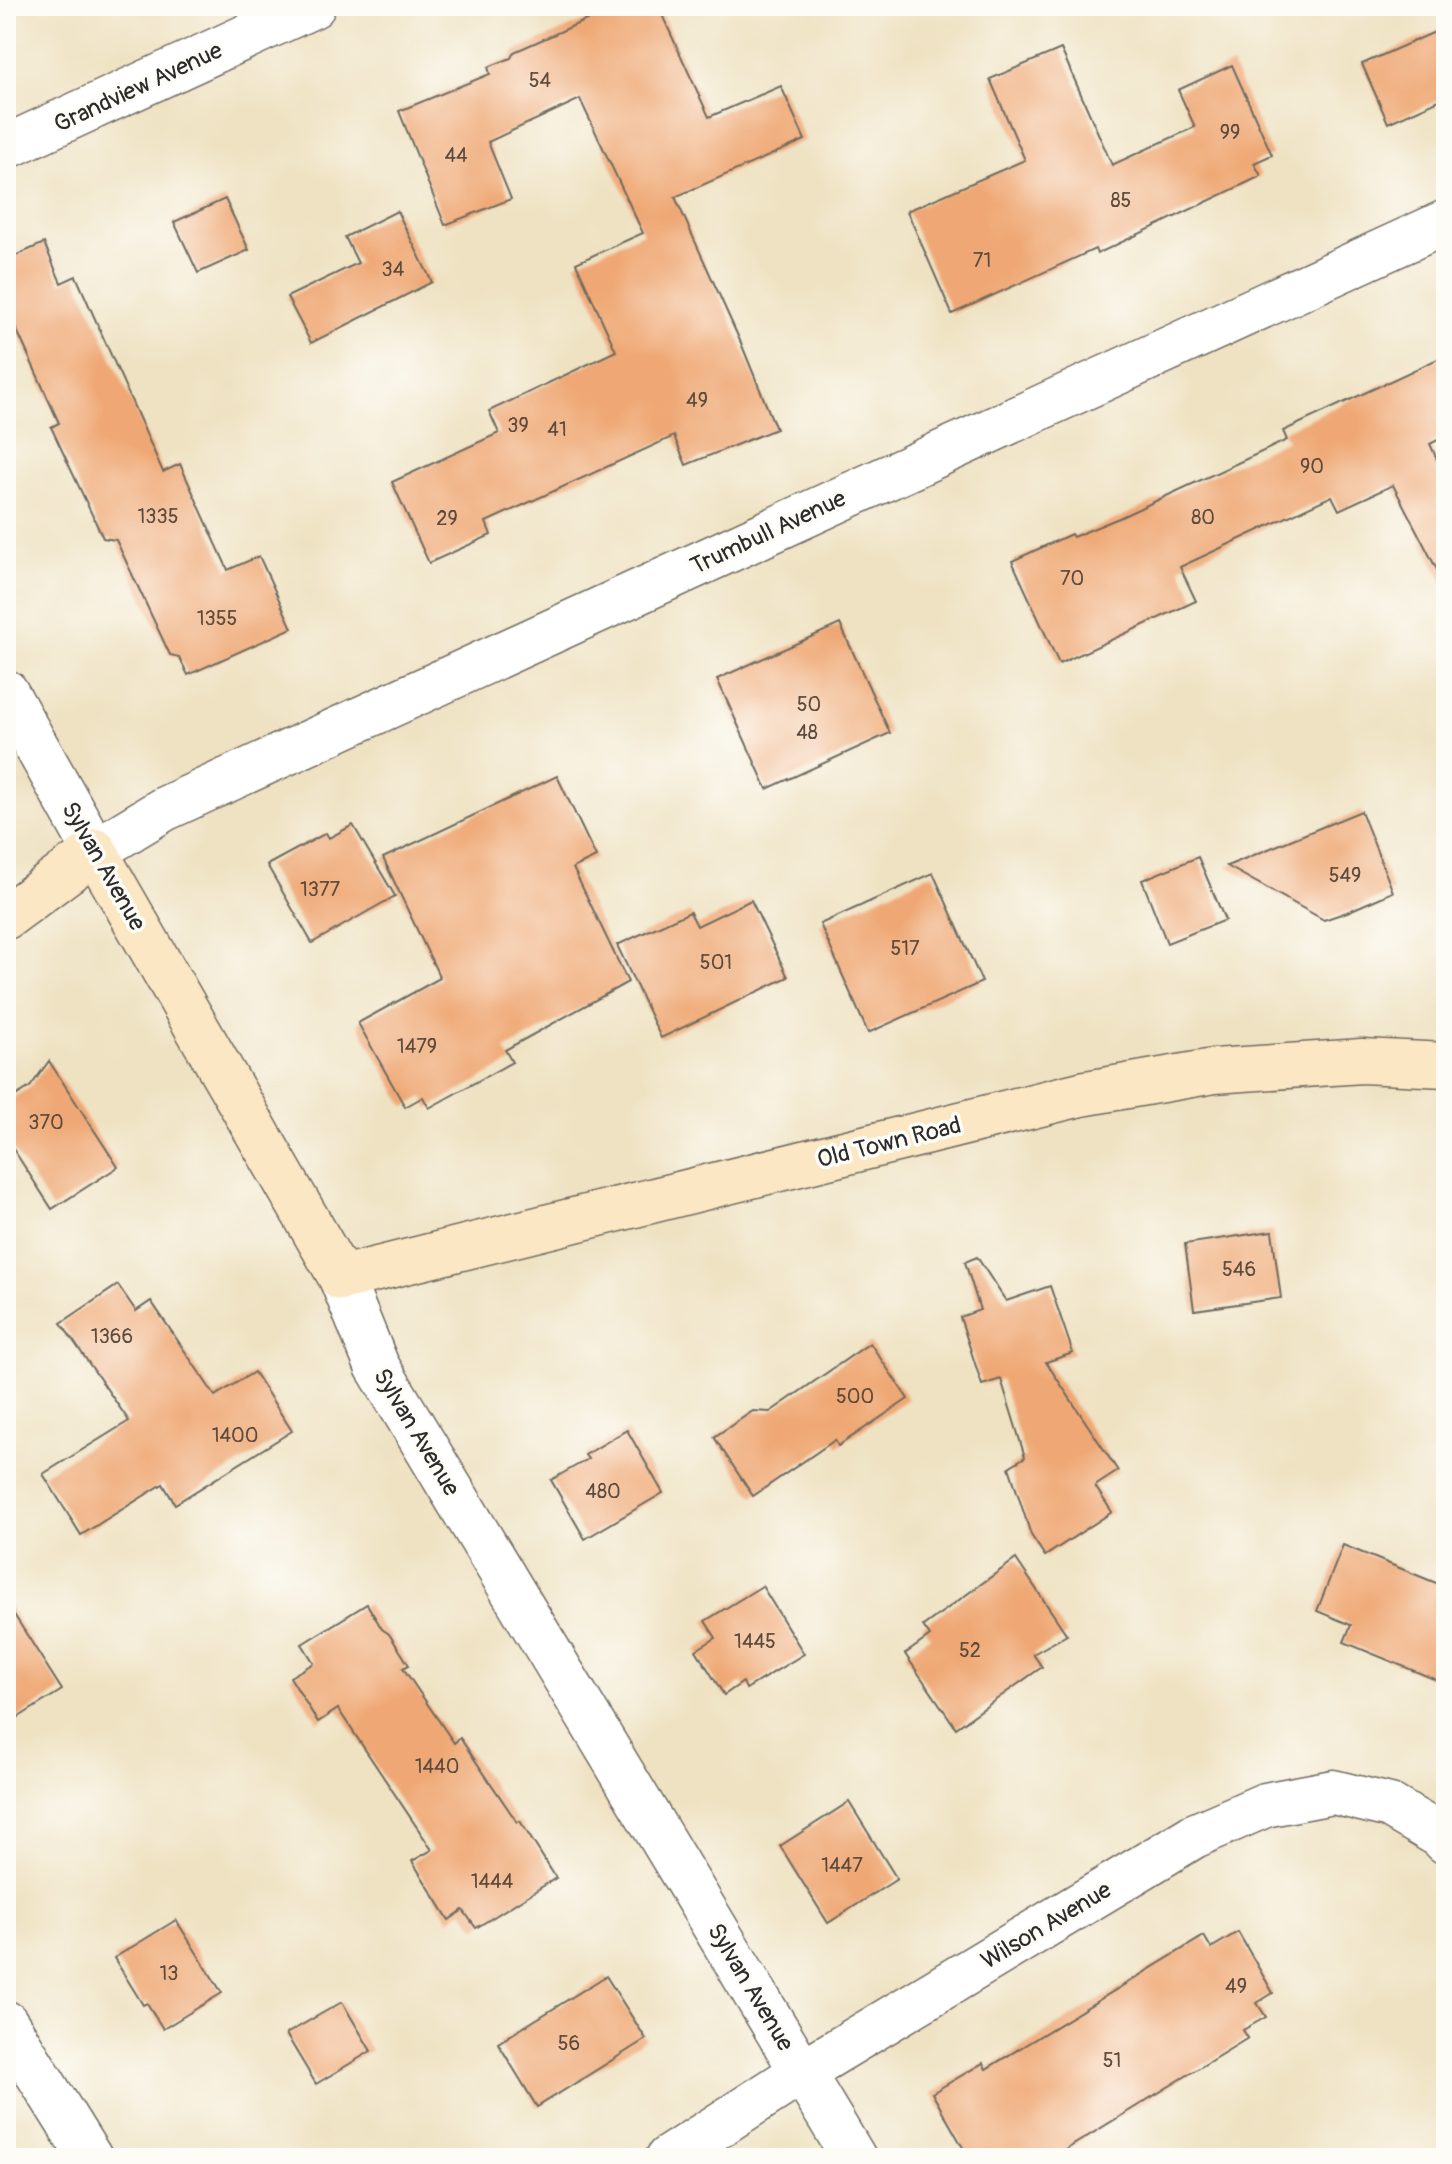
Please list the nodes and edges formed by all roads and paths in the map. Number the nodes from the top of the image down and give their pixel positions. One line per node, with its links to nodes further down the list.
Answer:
1 (313, 6): 2 (street, Grandview Avenue)
2 (6, 147)
3 (1446, 222): 5 (street, Trumbull Avenue)
4 (6, 692): 5 (street, Sylvan Avenue)
5 (95, 851): 6 (main road); 8 (main road, Sylvan Avenue)
6 (6, 917)
7 (1446, 1065): 8 (main road, Old Town Road)
8 (341, 1278): 11 (street, Sylvan Avenue)
9 (1446, 1842): 11 (street, Wilson Avenue)
10 (6, 2023): 12 (street)
11 (802, 2072): 13 (street, Wilson Avenue); 14 (street, Sylvan Avenue)
12 (90, 2158)
13 (668, 2158)
14 (854, 2158)

